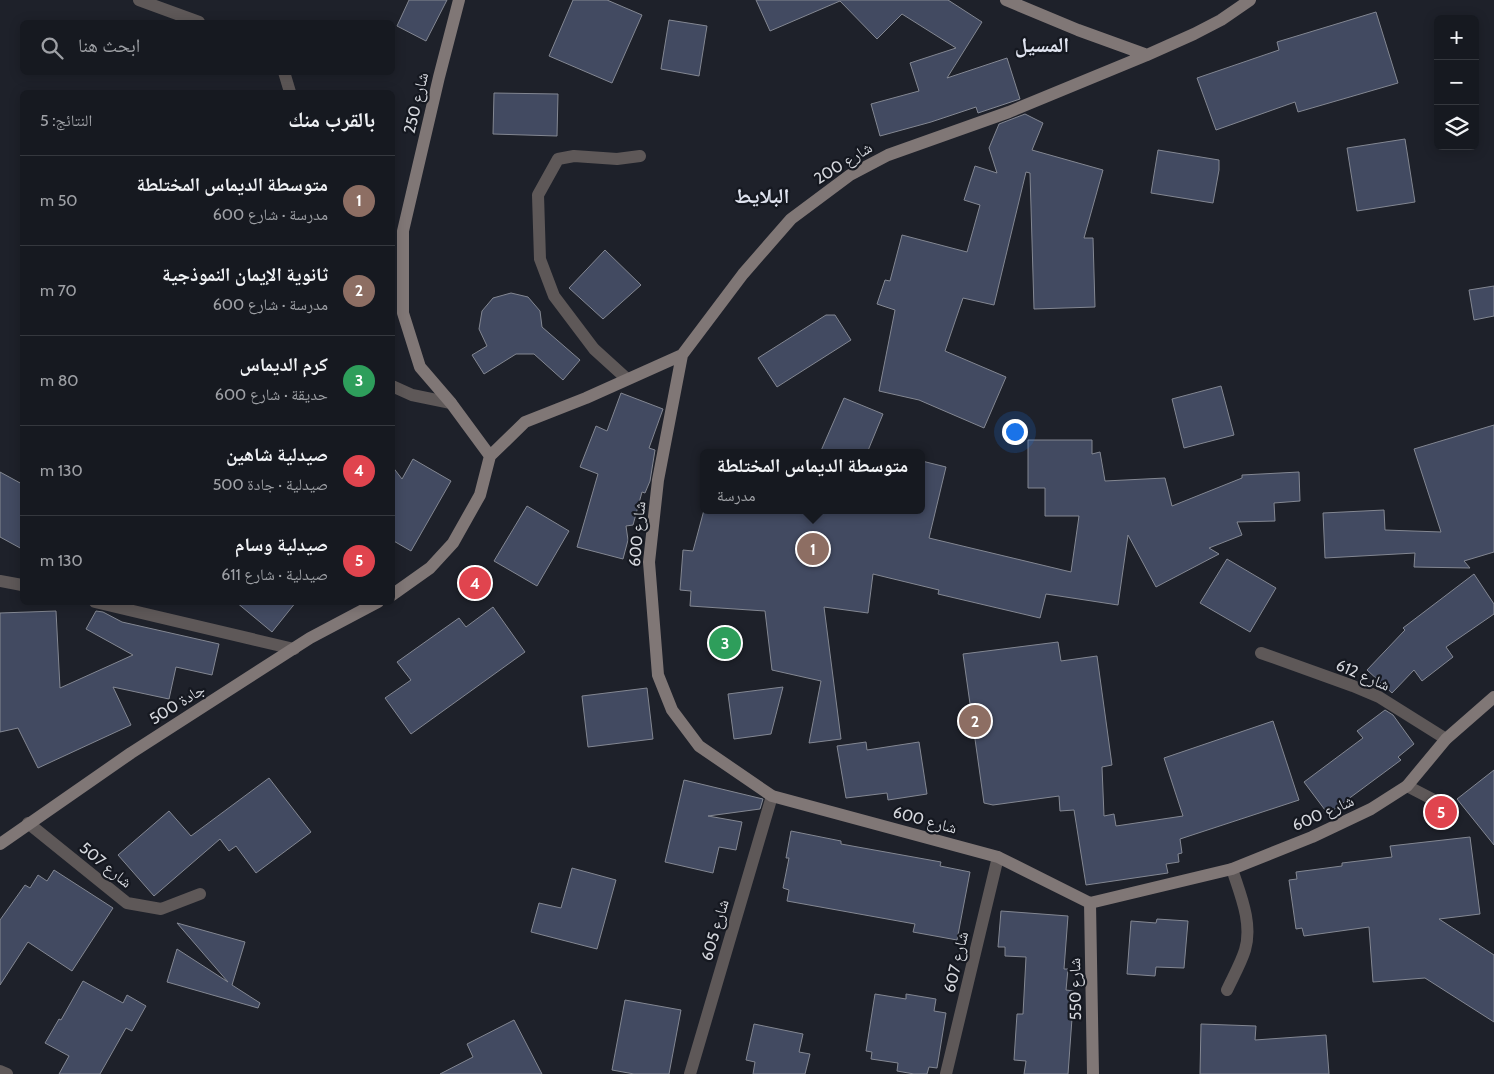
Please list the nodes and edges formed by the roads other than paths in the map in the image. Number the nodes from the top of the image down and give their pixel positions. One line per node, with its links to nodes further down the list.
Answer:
1 (139, 0): 5 (street)
2 (459, 0): 13 (main road, شارع 250)
3 (1006, 0): 6 (main road)
4 (1250, 0): 6 (main road, شارع 200)
5 (194, 20)
6 (1147, 55): 10 (main road, شارع 200)
7 (285, 75): 8 (street)
8 (289, 90)
9 (640, 156): 11 (street)
10 (682, 355): 11 (main road, شارع 200); 25 (main road, شارع 600)
11 (627, 379): 14 (main road, شارع 200)
12 (395, 387): 13 (street)
13 (451, 402): 14 (main road, شارع 250)
14 (490, 456): 17 (main road)
15 (0, 582): 16 (street)
16 (20, 585)
17 (395, 593)
18 (107, 605): 20 (street)
19 (372, 605): 20 (main road, جادة 500)
20 (294, 650): 27 (main road, جادة 500)
21 (1261, 653): 23 (street, شارع 612)
22 (1494, 697): 23 (main road, شارع 600)
23 (1446, 739): 24 (main road, شارع 600)
24 (1407, 786): 26 (street); 30 (main road, شارع 600)
25 (772, 796): 29 (main road, شارع 600); 36 (street, شارع 605)
26 (1451, 818)
27 (28, 823): 28 (main road, جادة 500); 31 (street, شارع 507)
28 (0, 844)
29 (998, 857): 32 (main road, شارع 600); 37 (street, شارع 607)
30 (1232, 869): 32 (main road, شارع 600); 33 (street)
31 (200, 894)
32 (1090, 903): 38 (main road, شارع 550)
33 (1227, 990)
34 (0, 1072): 35 (street)
35 (7, 1074)
36 (690, 1074)
37 (946, 1074)
38 (1093, 1074)

